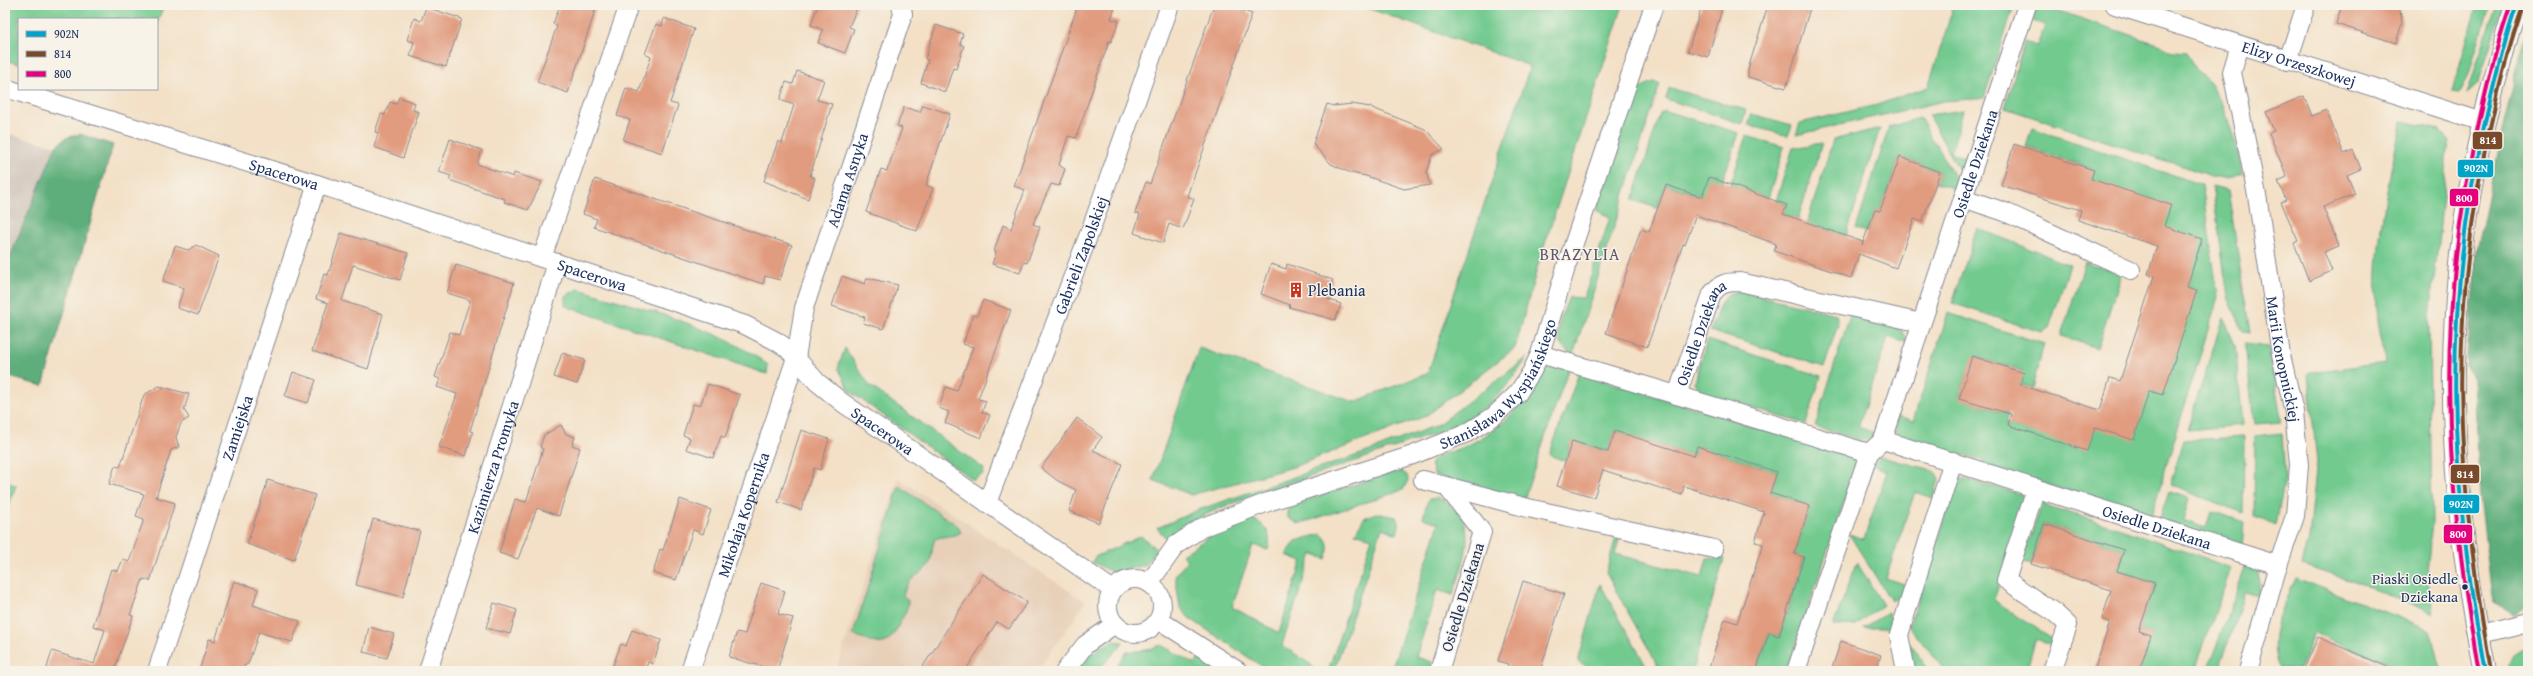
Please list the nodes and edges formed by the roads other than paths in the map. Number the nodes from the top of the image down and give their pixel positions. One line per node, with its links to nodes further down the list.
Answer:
1 (629, 5): 15 (street)
2 (901, 5): 19 (street, Adama Asnyka)
3 (1170, 5): 27 (street, Gabrieli Zapolskiej)
4 (1654, 5): 18 (street, Stanisława Wyspiańskiego)
5 (2027, 5): 14 (street, Osiedle Dziekana)
6 (2115, 5): 9 (street, Elizy Orzeszkowej)
7 (2306, 5): 10 (street)
8 (2517, 5): 12 (street)
9 (2240, 45): 10 (street, Elizy Orzeszkowej); 29 (street, Marii Konopnickiej)
10 (2288, 61): 12 (street, Elizy Orzeszkowej)
11 (5, 88): 13 (street, Spacerowa)
12 (2483, 122): 35 (street)
13 (317, 184): 15 (street, Spacerowa); 37 (street, Zamiejska)
14 (1963, 198): 16 (street); 17 (street, Osiedle Dziekana)
15 (550, 260): 19 (street, Spacerowa); 38 (street, Kazimierza Promyka)
16 (2131, 270)
17 (1921, 323): 20 (street, Osiedle Dziekana); 21 (street, Osiedle Dziekana)
18 (1540, 354): 20 (street, Osiedle Dziekana); 30 (street, Stanisława Wyspiańskiego)
19 (796, 358): 27 (street, Spacerowa); 39 (street, Mikołaja Kopernika)
20 (1677, 395): 22 (street, Osiedle Dziekana)
21 (1883, 440): 22 (street, Osiedle Dziekana); 23 (street, Osiedle Dziekana)
22 (1869, 453): 43 (street, Osiedle Dziekana)
23 (1953, 462): 26 (street, Osiedle Dziekana); 44 (street)
24 (1423, 480): 25 (street)
25 (1446, 486): 28 (street); 42 (street, Osiedle Dziekana)
26 (2036, 488): 29 (street, Osiedle Dziekana); 45 (street)
27 (987, 503): 31 (street, Spacerowa)
28 (1714, 549)
29 (2278, 565): 36 (street, Marii Konopnickiej)
30 (1149, 582): 31 (street); 32 (street)
31 (1113, 590): 34 (street)
32 (1159, 620): 34 (street); 41 (street)
33 (2528, 622): 35 (street)
34 (1115, 624): 40 (street)
35 (2477, 635): 46 (street)
36 (2253, 670)
37 (157, 671)
38 (428, 671)
39 (690, 671)
40 (1065, 671)
41 (1238, 671)
42 (1439, 671)
43 (1796, 671)
44 (1906, 671)
45 (2052, 671)
46 (2485, 671)

